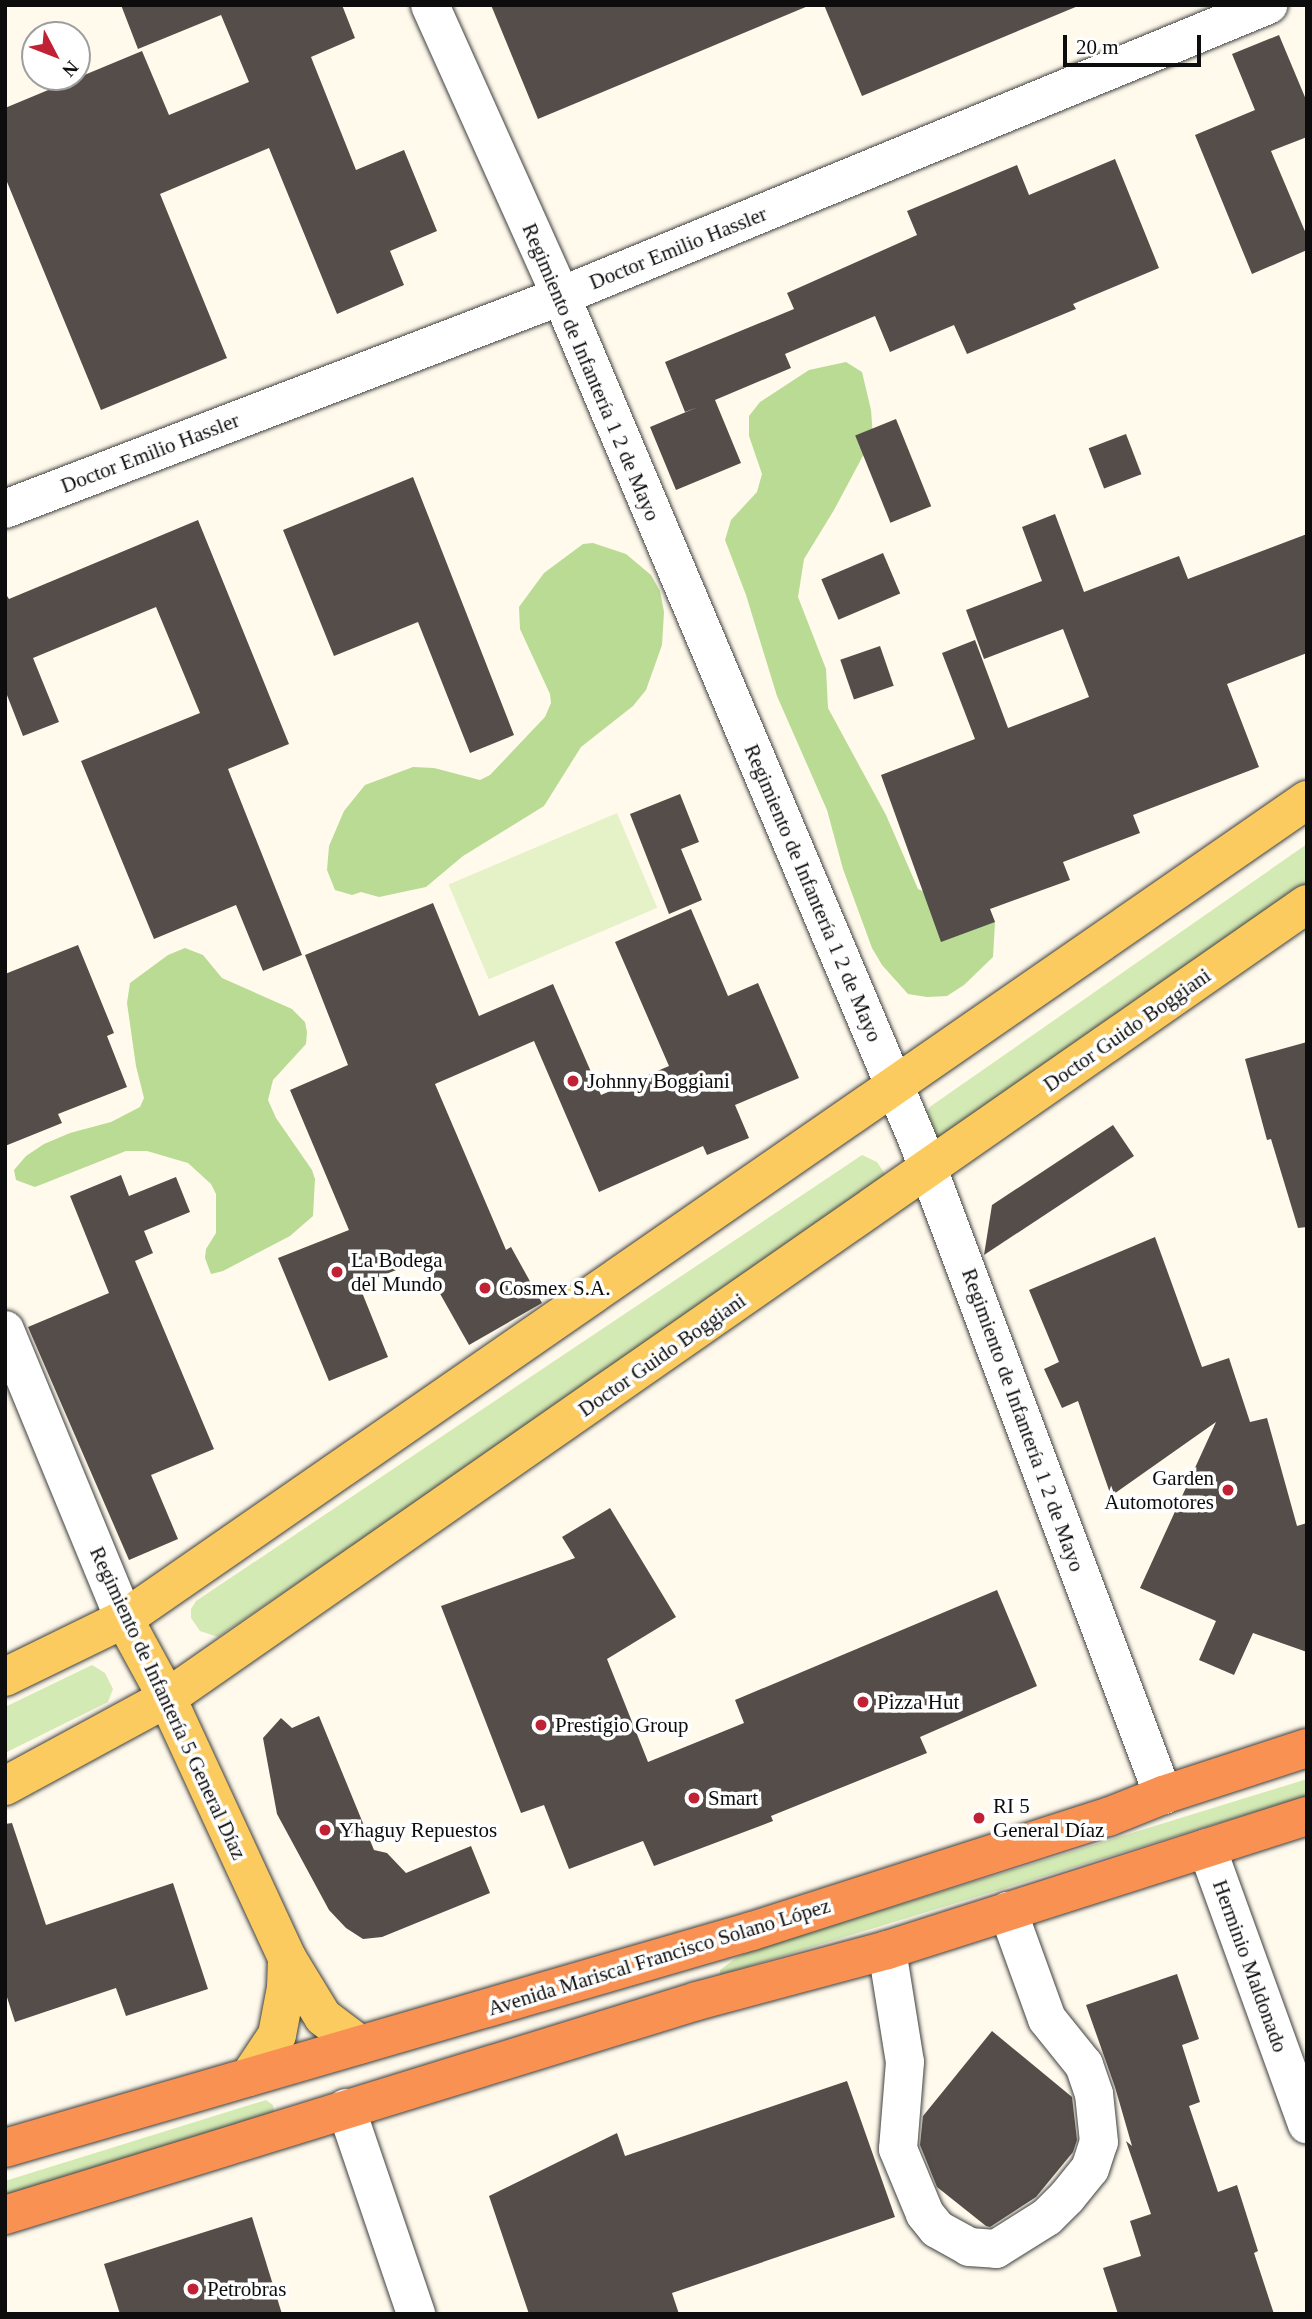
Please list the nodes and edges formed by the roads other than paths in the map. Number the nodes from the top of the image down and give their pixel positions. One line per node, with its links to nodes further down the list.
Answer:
1 (430, 5): 3 (street, Regimiento de Infantería 1 2 de Mayo)
2 (1268, 5): 3 (street, Doctor Emilio Hassler)
3 (561, 296): 4 (street, Doctor Emilio Hassler); 7 (street, Regimiento de Infantería 1 2 de Mayo)
4 (5, 509)
5 (1307, 800): 7 (main road)
6 (1307, 904): 8 (main road, Doctor Guido Boggiani)
7 (894, 1085): 8 (street, Regimiento de Infantería 1 2 de Mayo); 10 (main road)
8 (929, 1170): 12 (main road, Doctor Guido Boggiani); 15 (street, Regimiento de Infantería 1 2 de Mayo)
9 (5, 1330): 10 (street, Regimiento de Infantería 5 General Díaz)
10 (124, 1619): 11 (main road); 12 (main road, Regimiento de Infantería 5 General Díaz)
11 (5, 1677)
12 (167, 1698): 14 (main road, Doctor Guido Boggiani); 21 (main road, Regimiento de Infantería 5 General Díaz)
13 (1307, 1748): 15 (highway, Avenida Mariscal Francisco Solano López)
14 (5, 1786)
15 (1163, 1795): 19 (highway, Avenida Mariscal Francisco Solano López)
16 (1307, 1816): 17 (highway)
17 (1207, 1848): 18 (highway); 25 (street, Herminio Maldonado)
18 (1008, 1911): 20 (highway); 20 (street)
19 (752, 1931): 22 (highway, Avenida Mariscal Francisco Solano López); 24 (highway)
20 (887, 1950): 24 (highway)
21 (287, 1958): 22 (main road, Regimiento de Infantería 5 General Díaz); 23 (main road)
22 (360, 2045): 23 (highway, Avenida Mariscal Francisco Solano López)
23 (249, 2077): 26 (highway, Avenida Mariscal Francisco Solano López)
24 (346, 2108): 27 (highway); 28 (street)
25 (1307, 2124)
26 (5, 2148)
27 (5, 2215)
28 (416, 2314)

